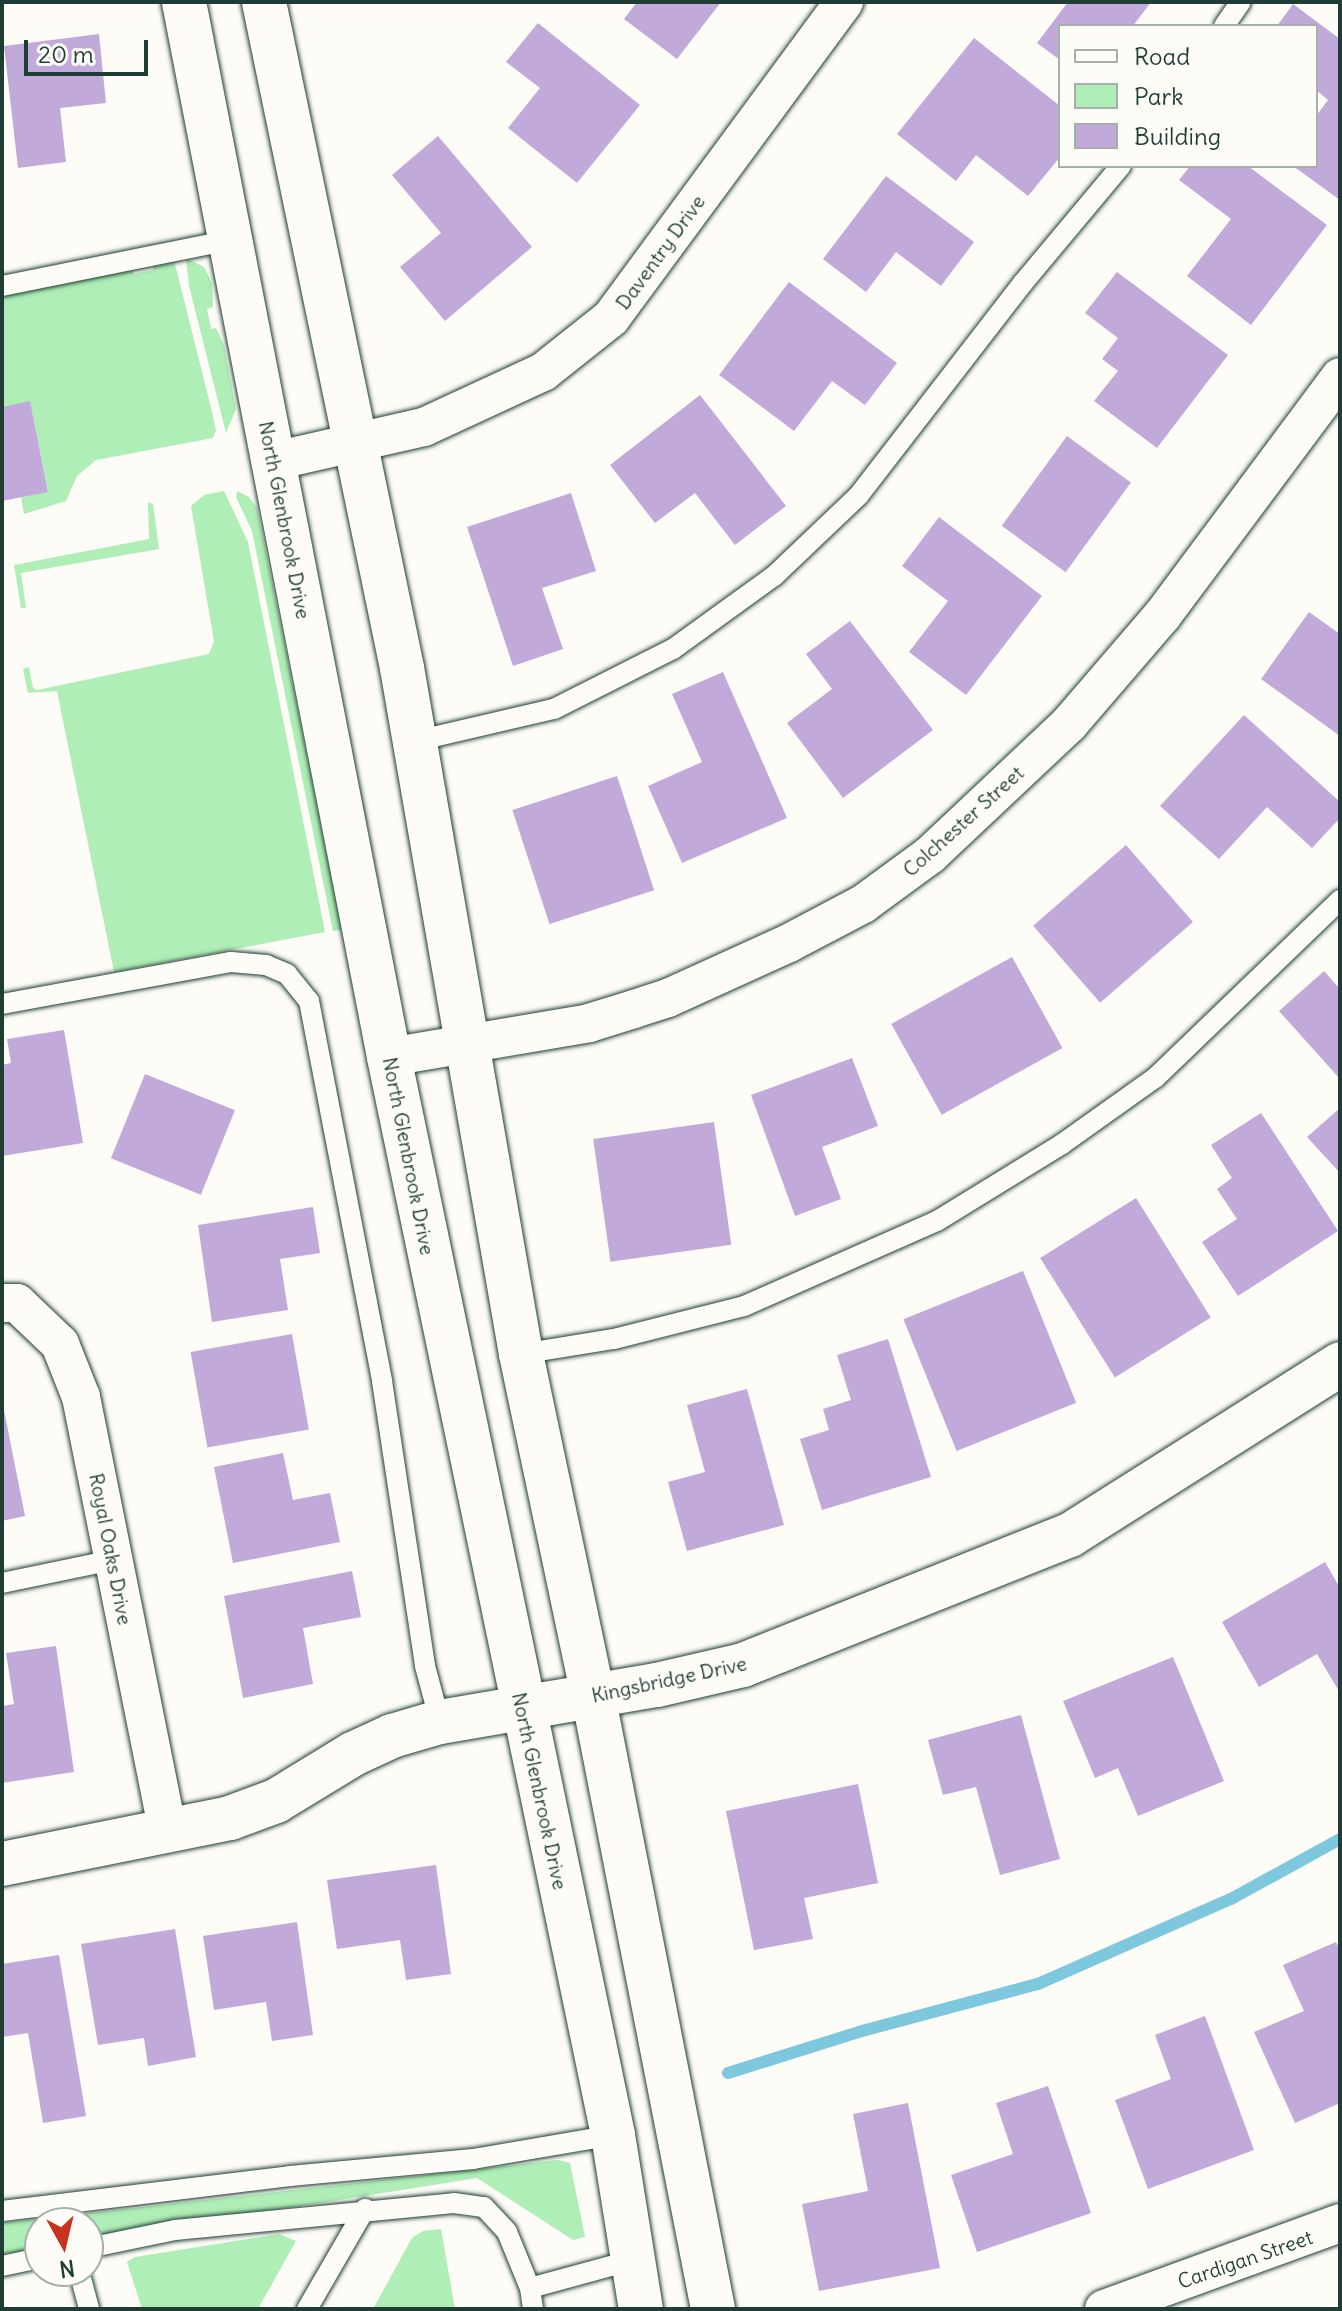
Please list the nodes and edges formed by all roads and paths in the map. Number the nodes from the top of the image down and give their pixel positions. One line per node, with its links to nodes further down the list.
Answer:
1 (184, 2): 7 (main road, North Glenbrook Drive)
2 (264, 2): 10 (main road)
3 (844, 2): 10 (street, Daventry Drive)
4 (1241, 2): 5 (lane)
5 (1225, 24)
6 (1119, 168): 12 (lane)
7 (230, 240): 8 (lane); 11 (main road, North Glenbrook Drive)
8 (2, 286)
9 (1340, 377): 15 (street, Colchester Street)
10 (358, 444): 11 (street, Daventry Drive); 12 (main road)
11 (274, 461): 16 (main road, North Glenbrook Drive)
12 (416, 741): 15 (main road)
13 (1340, 900): 18 (lane)
14 (2, 1004): 24 (lane)
15 (465, 1044): 16 (street, Colchester Street); 18 (main road)
16 (389, 1057): 23 (main road, North Glenbrook Drive)
17 (2, 1303): 20 (street, Royal Oaks Drive)
18 (521, 1354): 22 (main road)
19 (1340, 1364): 22 (main road, Kingsbridge Drive)
20 (113, 1560): 21 (lane); 25 (street, Royal Oaks Drive)
21 (2, 1583)
22 (593, 1695): 23 (main road, Kingsbridge Drive); 41 (main road)
23 (523, 1707): 24 (main road, Kingsbridge Drive); 27 (main road, North Glenbrook Drive)
24 (440, 1722): 25 (main road, Kingsbridge Drive)
25 (167, 1829): 26 (main road, Kingsbridge Drive)
26 (2, 1864)
27 (613, 2135): 29 (lane); 32 (main road, North Glenbrook Drive)
28 (365, 2209): 31 (lane); 36 (lane); 38 (lane)
29 (2, 2211)
30 (1337, 2236): 42 (street, Cardigan Street)
31 (104, 2245)
32 (633, 2260): 36 (lane); 40 (main road, North Glenbrook Drive)
33 (24, 2261): 34 (lane)
34 (2, 2266)
35 (83, 2287): 37 (lane)
36 (530, 2288): 39 (lane)
37 (89, 2309)
38 (307, 2309)
39 (533, 2309)
40 (641, 2309)
41 (713, 2309)
42 (1104, 2309)

